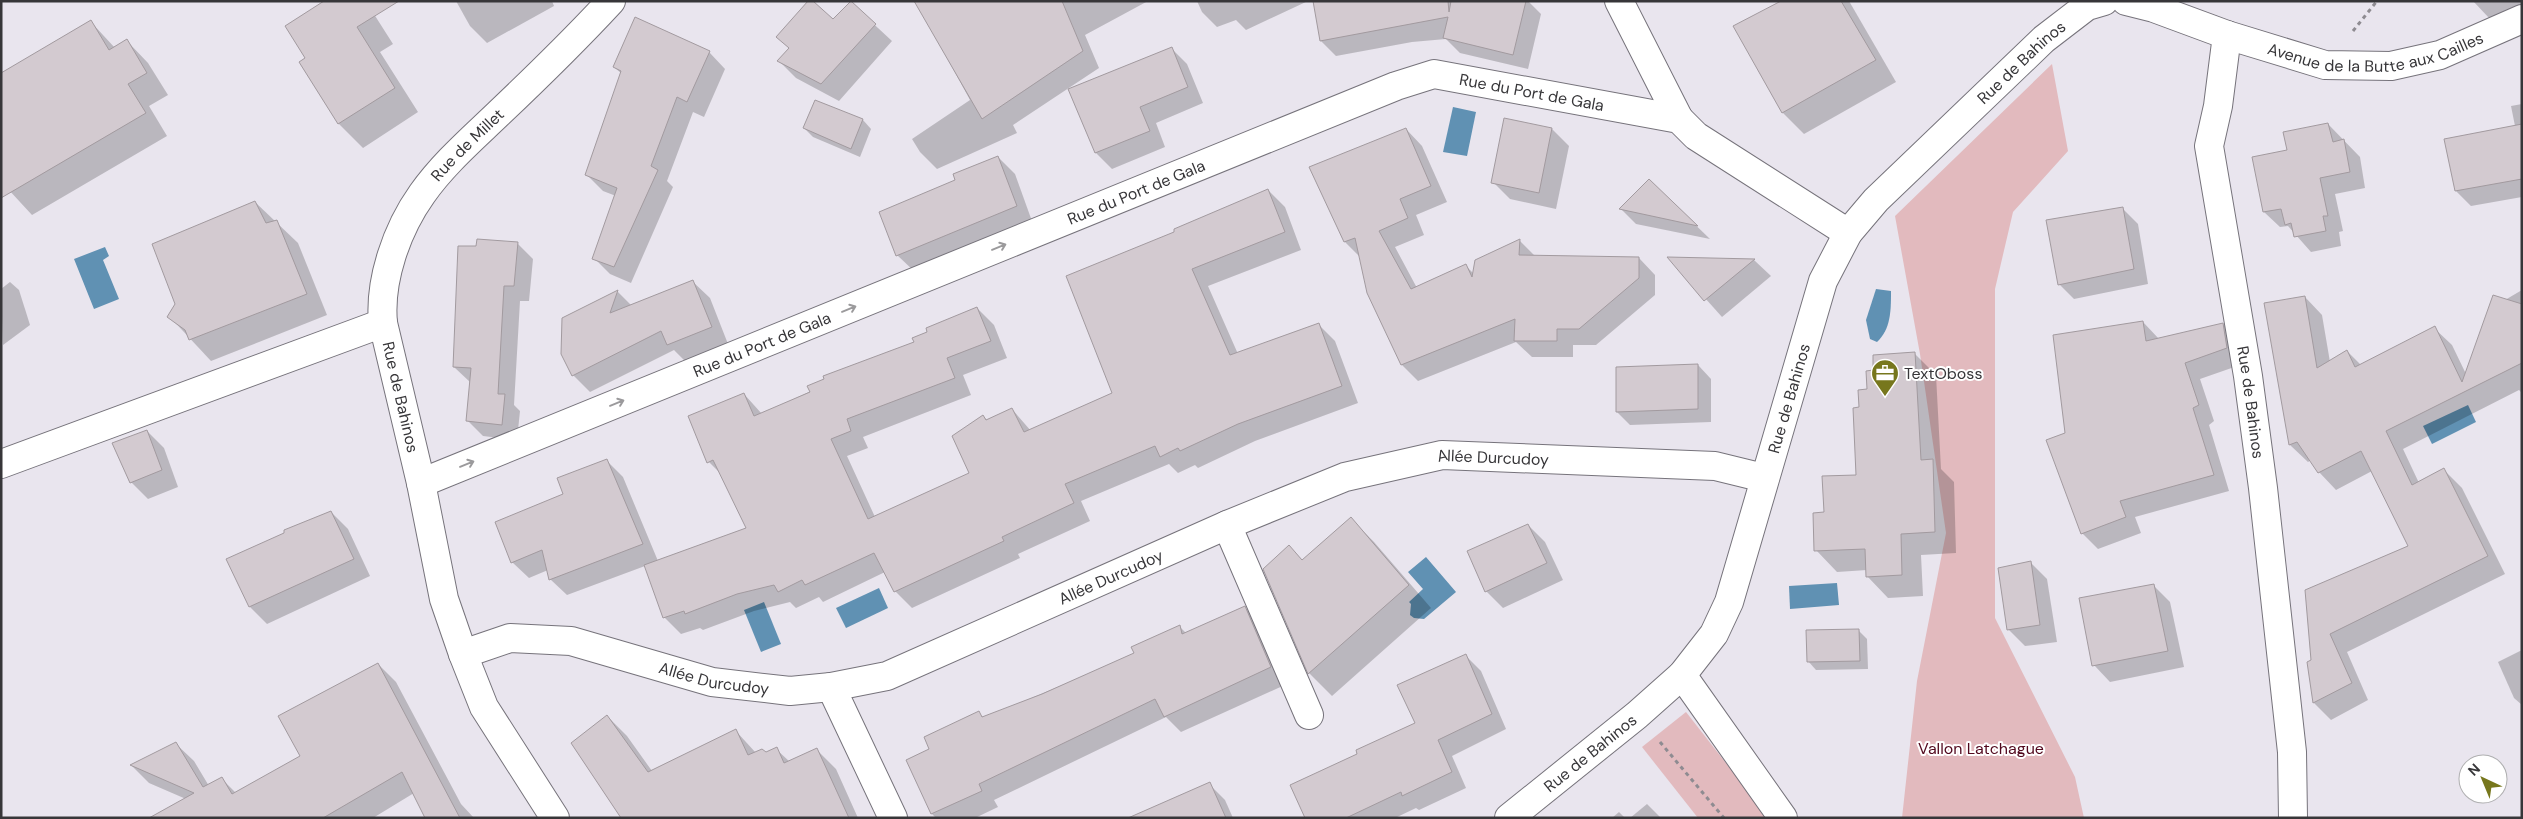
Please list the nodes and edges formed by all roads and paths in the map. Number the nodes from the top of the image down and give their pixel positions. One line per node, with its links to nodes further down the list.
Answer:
1 (611, 1): 9 (street, Rue de Millet)
2 (1619, 1): 7 (street)
3 (2104, 1): 8 (street, Rue de Bahinos)
4 (2126, 1): 6 (street)
5 (2522, 19): 6 (street, Avenue de la Butte aux Cailles)
6 (2227, 35): 24 (street, Rue de Bahinos)
7 (1679, 120): 8 (street); 12 (street, Rue du Port de Gala, one-way to 7)
8 (1848, 233): 11 (street, Rue de Bahinos)
9 (383, 322): 10 (street, Rue de Bahinos); 12 (street, Rue de Bahinos)
10 (1, 464)
11 (1764, 478): 13 (street, Allée Durcudoy); 15 (street, Rue de Bahinos)
12 (421, 483): 14 (street, Rue de Bahinos)
13 (1227, 525): 16 (street, Allée Durcudoy); 17 (street)
14 (463, 654): 16 (street, Allée Durcudoy); 19 (street, Rue de Bahinos)
15 (1682, 675): 21 (street, Rue de Bahinos); 23 (street)
16 (831, 687): 20 (street)
17 (1309, 715)
18 (1657, 738): 22 (path)
19 (555, 818)
20 (893, 818)
21 (1509, 818)
22 (1724, 818)
23 (1783, 818)
24 (2293, 818)

